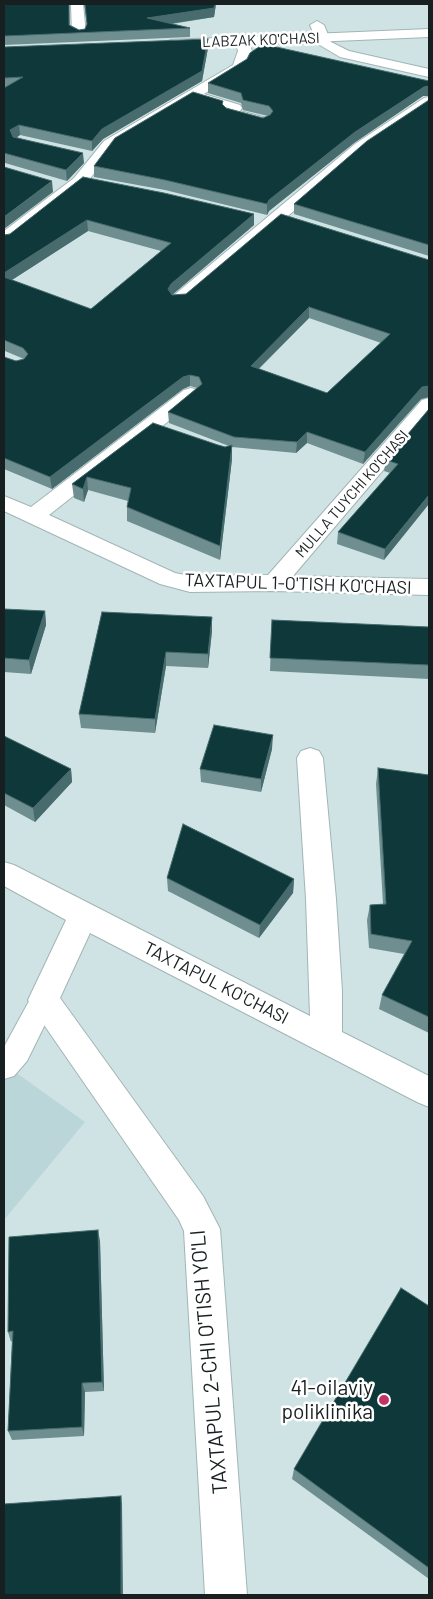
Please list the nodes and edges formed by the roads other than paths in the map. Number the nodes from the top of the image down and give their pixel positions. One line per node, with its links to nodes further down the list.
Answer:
1 (77, 4): 6 (street)
2 (429, 21): 4 (street, LABZAK KO'CHASI)
3 (168, 31): 4 (street, LABZAK KO'CHASI)
4 (319, 32): 5 (street, LABZAK KO'CHASI); 7 (street, LABZAK KO'CHASI); 9 (street)
5 (429, 33)
6 (79, 35)
7 (242, 41): 8 (street, LABZAK KO'CHASI); 10 (street)
8 (153, 45)
9 (429, 73)
10 (192, 95): 12 (street); 14 (street)
11 (429, 101): 19 (street)
12 (263, 121)
13 (78, 155): 14 (street)
14 (97, 159): 16 (street)
15 (50, 184): 16 (street)
16 (74, 185): 17 (street); 21 (street)
17 (99, 185)
18 (250, 218): 19 (street)
19 (272, 219): 20 (street); 22 (street)
20 (294, 222)
21 (4, 239)
22 (179, 300)
23 (191, 394): 26 (street)
24 (429, 404): 27 (street, MULLA TUYCHI KO'CHASI)
25 (4, 503): 26 (street, TAXTAPUL 1-O'TISH KO'CHASI)
26 (33, 517): 27 (street, TAXTAPUL 1-O'TISH KO'CHASI)
27 (274, 583): 28 (street, TAXTAPUL 1-O'TISH KO'CHASI)
28 (429, 587)
29 (310, 758): 33 (street)
30 (4, 872): 31 (street, TAXTAPUL KO'CHASI)
31 (83, 915): 32 (street); 33 (street, TAXTAPUL KO'CHASI)
32 (44, 1000): 34 (lane); 36 (street, TAXTAPUL 2-CHI O'TISH YO'LI)
33 (326, 1039): 35 (street, TAXTAPUL KO'CHASI)
34 (4, 1067)
35 (429, 1092)
36 (226, 1595)

